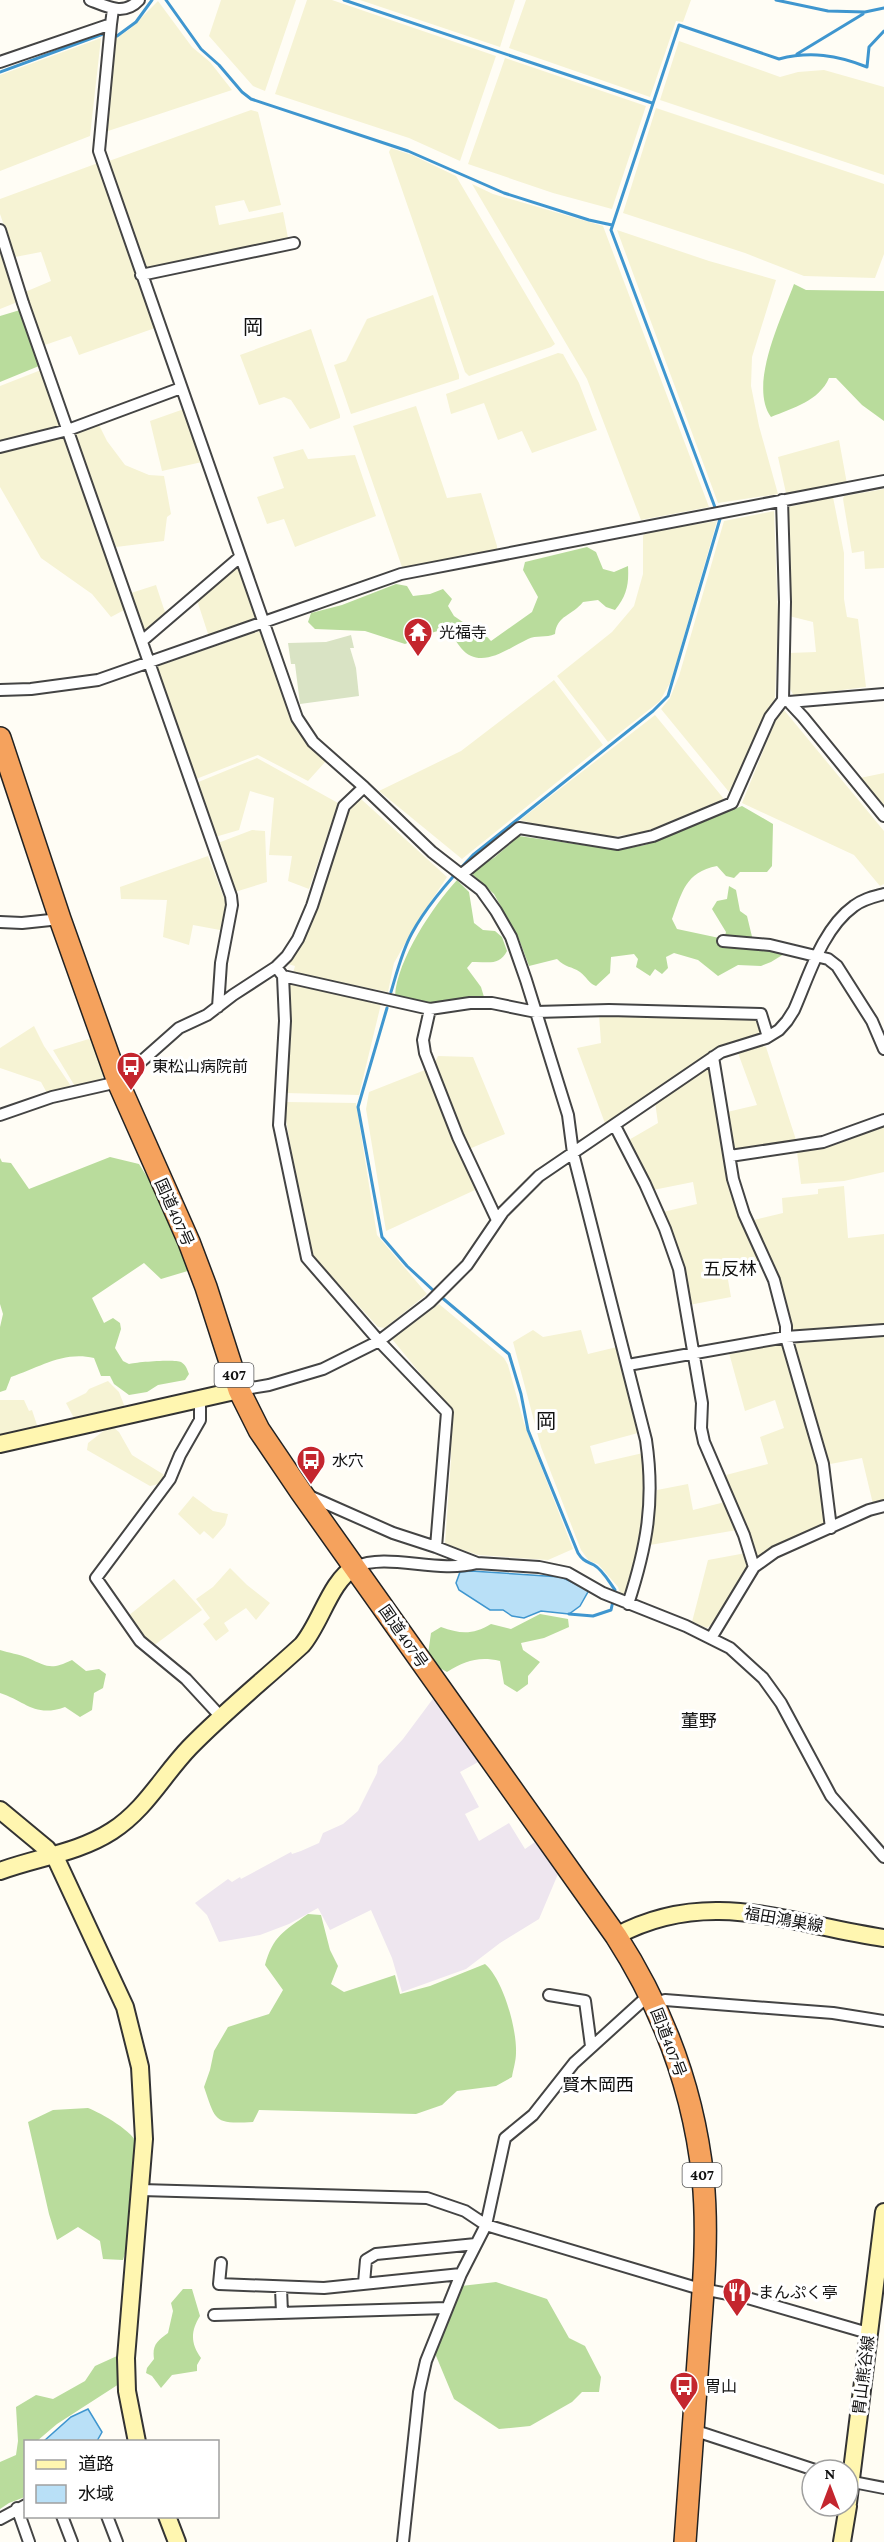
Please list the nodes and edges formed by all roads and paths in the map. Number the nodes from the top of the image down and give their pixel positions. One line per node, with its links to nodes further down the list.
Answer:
1 (90, 0): 3 (street)
2 (139, 0): 3 (street)
3 (113, 9): 4 (street)
4 (111, 24): 5 (street); 8 (street)
5 (0, 62)
6 (0, 230): 10 (street)
7 (294, 243): 8 (street)
8 (141, 275): 9 (street)
9 (182, 388): 10 (street); 14 (street)
10 (68, 430): 11 (street); 16 (street)
11 (0, 447)
12 (884, 481): 13 (street)
13 (782, 500): 15 (street); 20 (street)
14 (240, 557): 15 (street); 16 (street)
15 (263, 623): 17 (street); 22 (street)
16 (142, 641): 17 (street)
17 (149, 663): 18 (street); 31 (street)
18 (0, 690)
19 (884, 693): 20 (street)
20 (786, 701): 23 (street); 24 (street)
21 (0, 738): 26 (highway, 国道407号 / 407)
22 (364, 786): 24 (street); 30 (street)
23 (884, 816)
24 (462, 874): 33 (street)
25 (884, 894): 29 (street)
26 (60, 919): 27 (street); 37 (highway, 国道407号 / 407)
27 (0, 922)
28 (723, 941): 29 (street)
29 (818, 957): 34 (street); 35 (street)
30 (280, 972): 31 (street); 32 (street); 46 (street)
31 (218, 1007): 37 (street)
32 (430, 1009): 33 (street); 43 (street)
33 (536, 1012): 34 (street); 41 (street)
34 (768, 1037): 36 (street)
35 (884, 1049)
36 (713, 1058): 40 (street); 42 (street)
37 (118, 1082): 38 (street); 49 (highway, 国道407号 / 407)
38 (0, 1115)
39 (884, 1120): 42 (street)
40 (615, 1126): 41 (street); 47 (street)
41 (573, 1153): 43 (street); 48 (street)
42 (730, 1156): 45 (street)
43 (497, 1220): 46 (street)
44 (884, 1330): 45 (street)
45 (786, 1337): 47 (street); 54 (street)
46 (380, 1341): 49 (street); 55 (street)
47 (692, 1353): 48 (street); 58 (street)
48 (628, 1365): 59 (street)
49 (239, 1390): 50 (street); 52 (highway, 国道407号 / 407)
50 (200, 1400): 51 (street); 61 (street)
51 (0, 1444)
52 (301, 1492): 55 (street); 57 (highway, 国道407号 / 407)
53 (884, 1506): 54 (street)
54 (831, 1528): 58 (street)
55 (436, 1547): 56 (street)
56 (477, 1563): 57 (street); 59 (street)
57 (355, 1567): 61 (street); 66 (highway, 国道407号 / 407)
58 (754, 1567): 60 (street)
59 (628, 1604): 60 (street)
60 (711, 1638): 64 (street)
61 (222, 1718): 63 (street)
62 (0, 1810): 63 (street)
63 (53, 1856): 65 (street); 72 (street)
64 (884, 1857)
65 (0, 1870)
66 (616, 1936): 67 (street, 福田鴻巣線); 69 (highway, 国道407号 / 407)
67 (884, 1938)
68 (549, 1995): 71 (street)
69 (652, 1999): 70 (street); 71 (street); 80 (highway, 国道407号 / 407)
70 (884, 2021)
71 (591, 2046): 74 (street)
72 (141, 2190): 74 (street); 86 (street)
73 (884, 2212): 84 (street, 胄山熊谷線)
74 (486, 2225): 75 (street); 80 (street)
75 (476, 2244): 77 (street); 78 (street)
76 (221, 2263): 79 (street)
77 (461, 2274): 78 (street); 81 (street)
78 (364, 2283): 79 (street)
79 (281, 2288): 82 (street)
80 (703, 2289): 84 (street); 85 (highway, 国道407号 / 407)
81 (447, 2308): 82 (street); 101 (street)
82 (282, 2313): 83 (street)
83 (214, 2315)
84 (868, 2333): 87 (street, 胄山熊谷線)
85 (693, 2430): 88 (street); 102 (highway, 国道407号 / 407)
86 (137, 2440)
87 (853, 2458)
88 (800, 2465)
89 (860, 2483): 90 (street)
90 (884, 2488)
91 (21, 2506): 92 (street); 97 (street)
92 (0, 2518)
93 (63, 2518): 98 (street)
94 (107, 2518): 99 (street)
95 (167, 2518): 100 (street)
96 (846, 2518): 103 (street, 胄山熊谷線)
97 (29, 2542)
98 (72, 2542)
99 (117, 2542)
100 (177, 2542)
101 (403, 2542)
102 (685, 2542)
103 (842, 2542)

